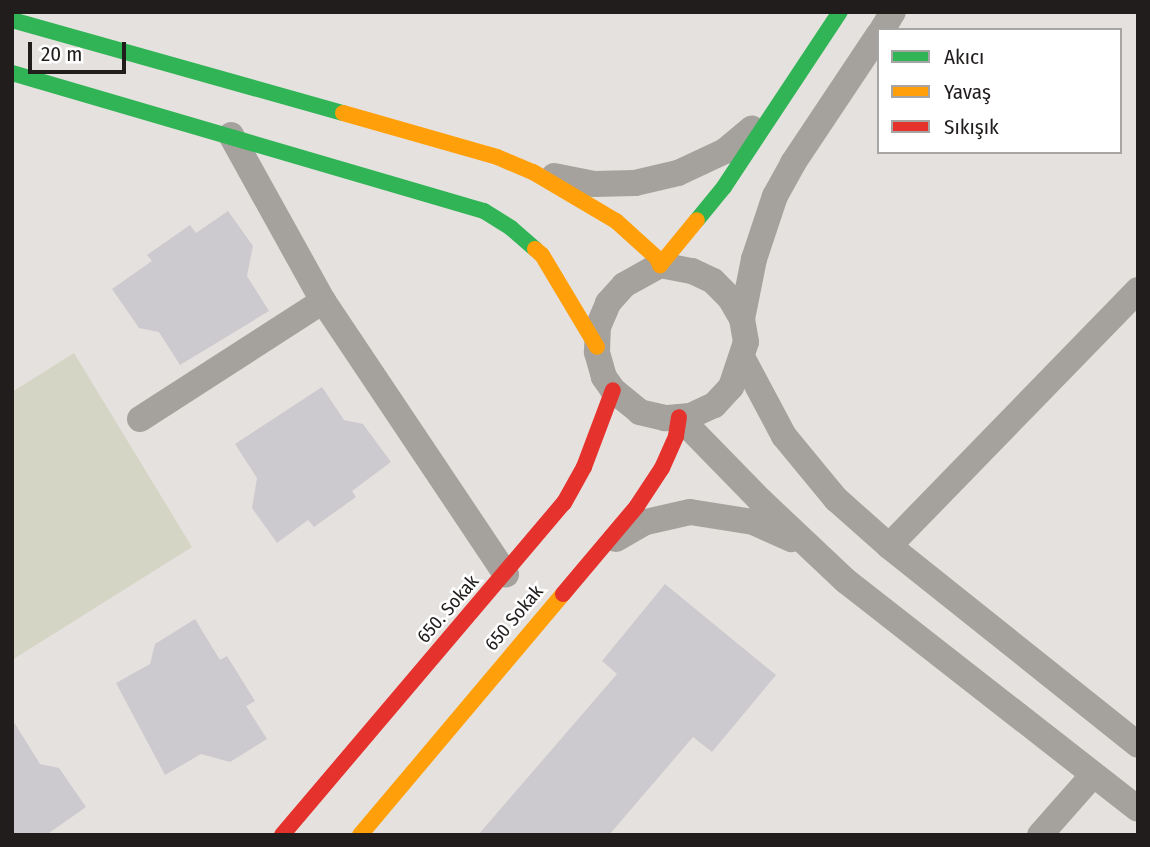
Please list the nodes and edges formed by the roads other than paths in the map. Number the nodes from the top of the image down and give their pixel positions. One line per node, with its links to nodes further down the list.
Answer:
1 (840, 12): 7 (street)
2 (893, 12): 4 (street)
3 (14, 19): 9 (street)
4 (883, 28)
5 (877, 37): 13 (street)
6 (12, 73): 8 (street)
7 (780, 104): 9 (street); 10 (street)
8 (231, 135): 12 (street); 14 (street)
9 (533, 172): 10 (street)
10 (660, 265): 13 (street); 14 (street)
11 (1138, 290): 19 (street)
12 (323, 301): 18 (street); 22 (street)
13 (742, 319): 15 (street)
14 (597, 347): 16 (street)
15 (742, 357): 17 (street); 19 (street)
16 (613, 390): 17 (street); 22 (street, 650. Sokak)
17 (679, 417): 20 (street, 650 Sokak); 21 (street)
18 (140, 419)
19 (889, 546): 23 (street)
20 (602, 547): 21 (street); 27 (street, 650 Sokak)
21 (810, 547): 24 (street)
22 (506, 574): 26 (street, 650. Sokak)
23 (1137, 743)
24 (1093, 776): 25 (street); 28 (street)
25 (1138, 809)
26 (282, 835)
27 (360, 835)
28 (1040, 835)

